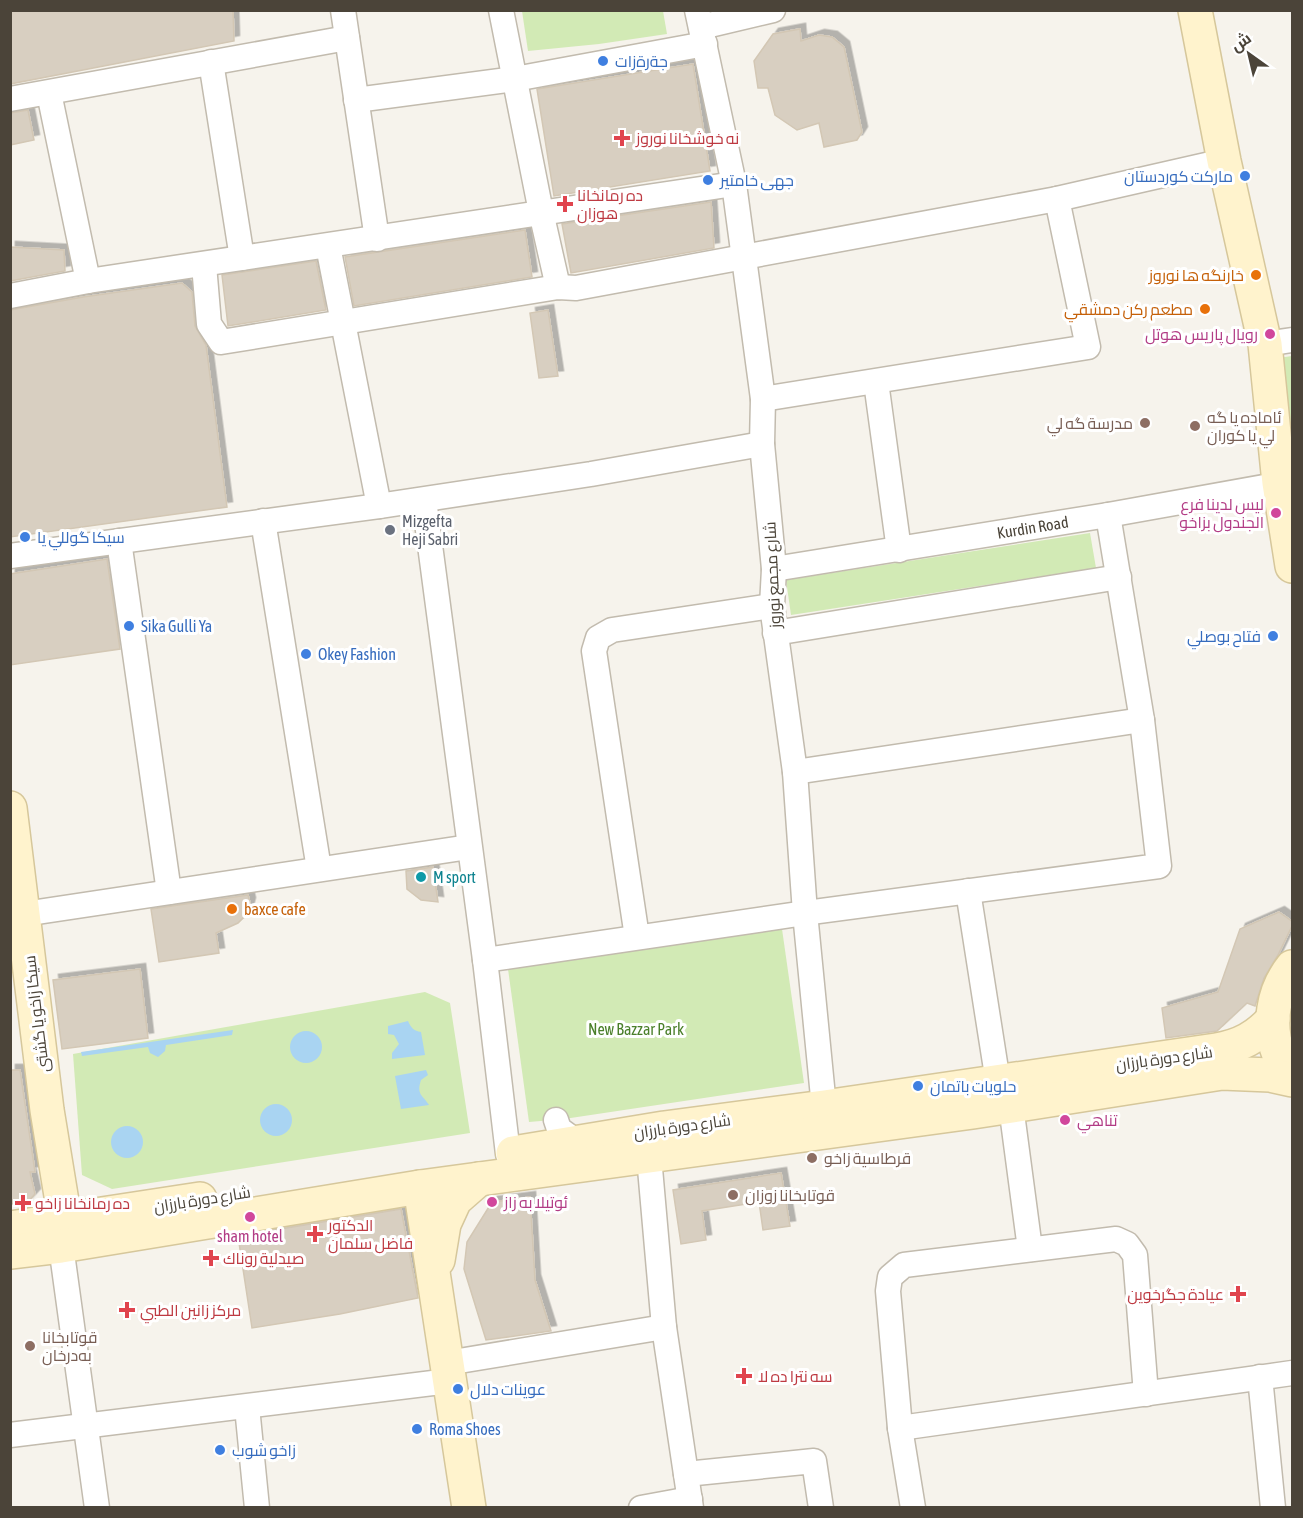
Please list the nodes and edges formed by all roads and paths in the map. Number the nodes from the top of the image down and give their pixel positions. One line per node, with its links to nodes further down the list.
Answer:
1 (343, 10): 6 (street)
2 (501, 10): 8 (street)
3 (773, 10): 5 (street)
4 (1195, 10): 12 (main road)
5 (701, 27): 8 (street); 13 (street, شارع مجمع نوروز)
6 (347, 38): 7 (street); 11 (street)
7 (211, 62): 9 (street); 18 (street)
8 (515, 79): 11 (street); 15 (street)
9 (49, 93): 10 (street); 21 (street)
10 (10, 99)
11 (356, 100): 16 (street)
12 (1224, 161): 14 (street); 25 (main road)
13 (734, 184): 15 (street); 19 (street, شارع مجمع نوروز)
14 (1057, 199): 19 (street); 26 (street)
15 (540, 212): 16 (street); 22 (street)
16 (377, 239): 17 (street)
17 (328, 246): 18 (street); 24 (street)
18 (242, 258): 20 (street)
19 (743, 258): 22 (street); 27 (street, شارع مجمع نوروز)
20 (204, 265): 21 (street); 24 (street)
21 (88, 281): 23 (street)
22 (558, 287): 24 (street)
23 (10, 296)
24 (343, 322): 31 (street)
25 (1279, 342): 29 (main road)
26 (876, 382): 27 (street); 35 (street)
27 (762, 399): 28 (street, شارع مجمع نوروز)
28 (762, 444): 30 (street); 38 (street, شارع مجمع نوروز)
29 (1286, 482): 32 (street, Kurdin Road); 37 (main road)
30 (424, 500): 31 (street); 45 (street)
31 (379, 506): 33 (street)
32 (1108, 515): 35 (street, Kurdin Road); 39 (street)
33 (263, 521): 34 (street); 46 (street)
34 (118, 541): 36 (street); 47 (street)
35 (899, 550): 38 (street, Kurdin Road)
36 (10, 556)
37 (1293, 566)
38 (774, 569): 40 (street, شارع مجمع نوروز)
39 (1119, 578): 41 (street); 42 (street)
40 (772, 606): 41 (street, شارع مجمع نوروز); 51 (street)
41 (775, 633): 43 (street, شارع مجمع نوروز)
42 (1142, 720): 43 (street); 48 (street)
43 (795, 771): 49 (street, شارع مجمع نوروز)
44 (10, 808): 50 (main road, سیکا زاخو یا گشتى)
45 (470, 847): 46 (street); 52 (street)
46 (319, 869): 47 (street)
47 (169, 891): 50 (street)
48 (968, 891): 49 (street); 56 (street)
49 (805, 913): 51 (street); 57 (street, شارع مجمع نوروز)
50 (24, 914): 63 (main road, سیکا زاخو یا گشتى)
51 (637, 937): 52 (street)
52 (485, 960): 58 (street)
53 (1293, 967): 54 (main road)
54 (1273, 1019): 55 (main road); 56 (main road, شارع دورة بارزان)
55 (1293, 1080): 56 (main road)
56 (1004, 1094): 57 (main road, شارع دورة بارزان); 59 (main road, شارع دورة بارزان); 64 (street)
57 (824, 1107): 58 (main road, شارع دورة بارزان)
58 (508, 1154): 63 (main road, شارع دورة بارزان)
59 (649, 1157): 60 (main road, شارع دورة بارزان); 67 (street)
60 (479, 1179): 61 (main road, شارع دورة بارزان); 66 (main road)
61 (420, 1187): 63 (main road, شارع دورة بارزان); 66 (main road)
62 (10, 1228): 63 (main road)
63 (74, 1231): 65 (main road); 73 (street)
64 (1030, 1249): 71 (street); 74 (street)
65 (10, 1252)
66 (434, 1282): 68 (main road)
67 (664, 1327): 68 (street); 76 (street)
68 (448, 1372): 72 (street); 80 (main road)
69 (1293, 1373): 70 (street)
70 (1260, 1377): 71 (street); 84 (street)
71 (1146, 1394): 74 (street)
72 (247, 1407): 73 (street); 79 (street)
73 (85, 1426): 75 (street); 78 (street)
74 (900, 1428): 83 (street)
75 (10, 1435)
76 (686, 1474): 77 (street); 82 (street)
77 (690, 1503): 81 (street)
78 (97, 1508)
79 (257, 1508)
80 (469, 1508)
81 (641, 1508)
82 (821, 1508)
83 (913, 1508)
84 (1273, 1508)

